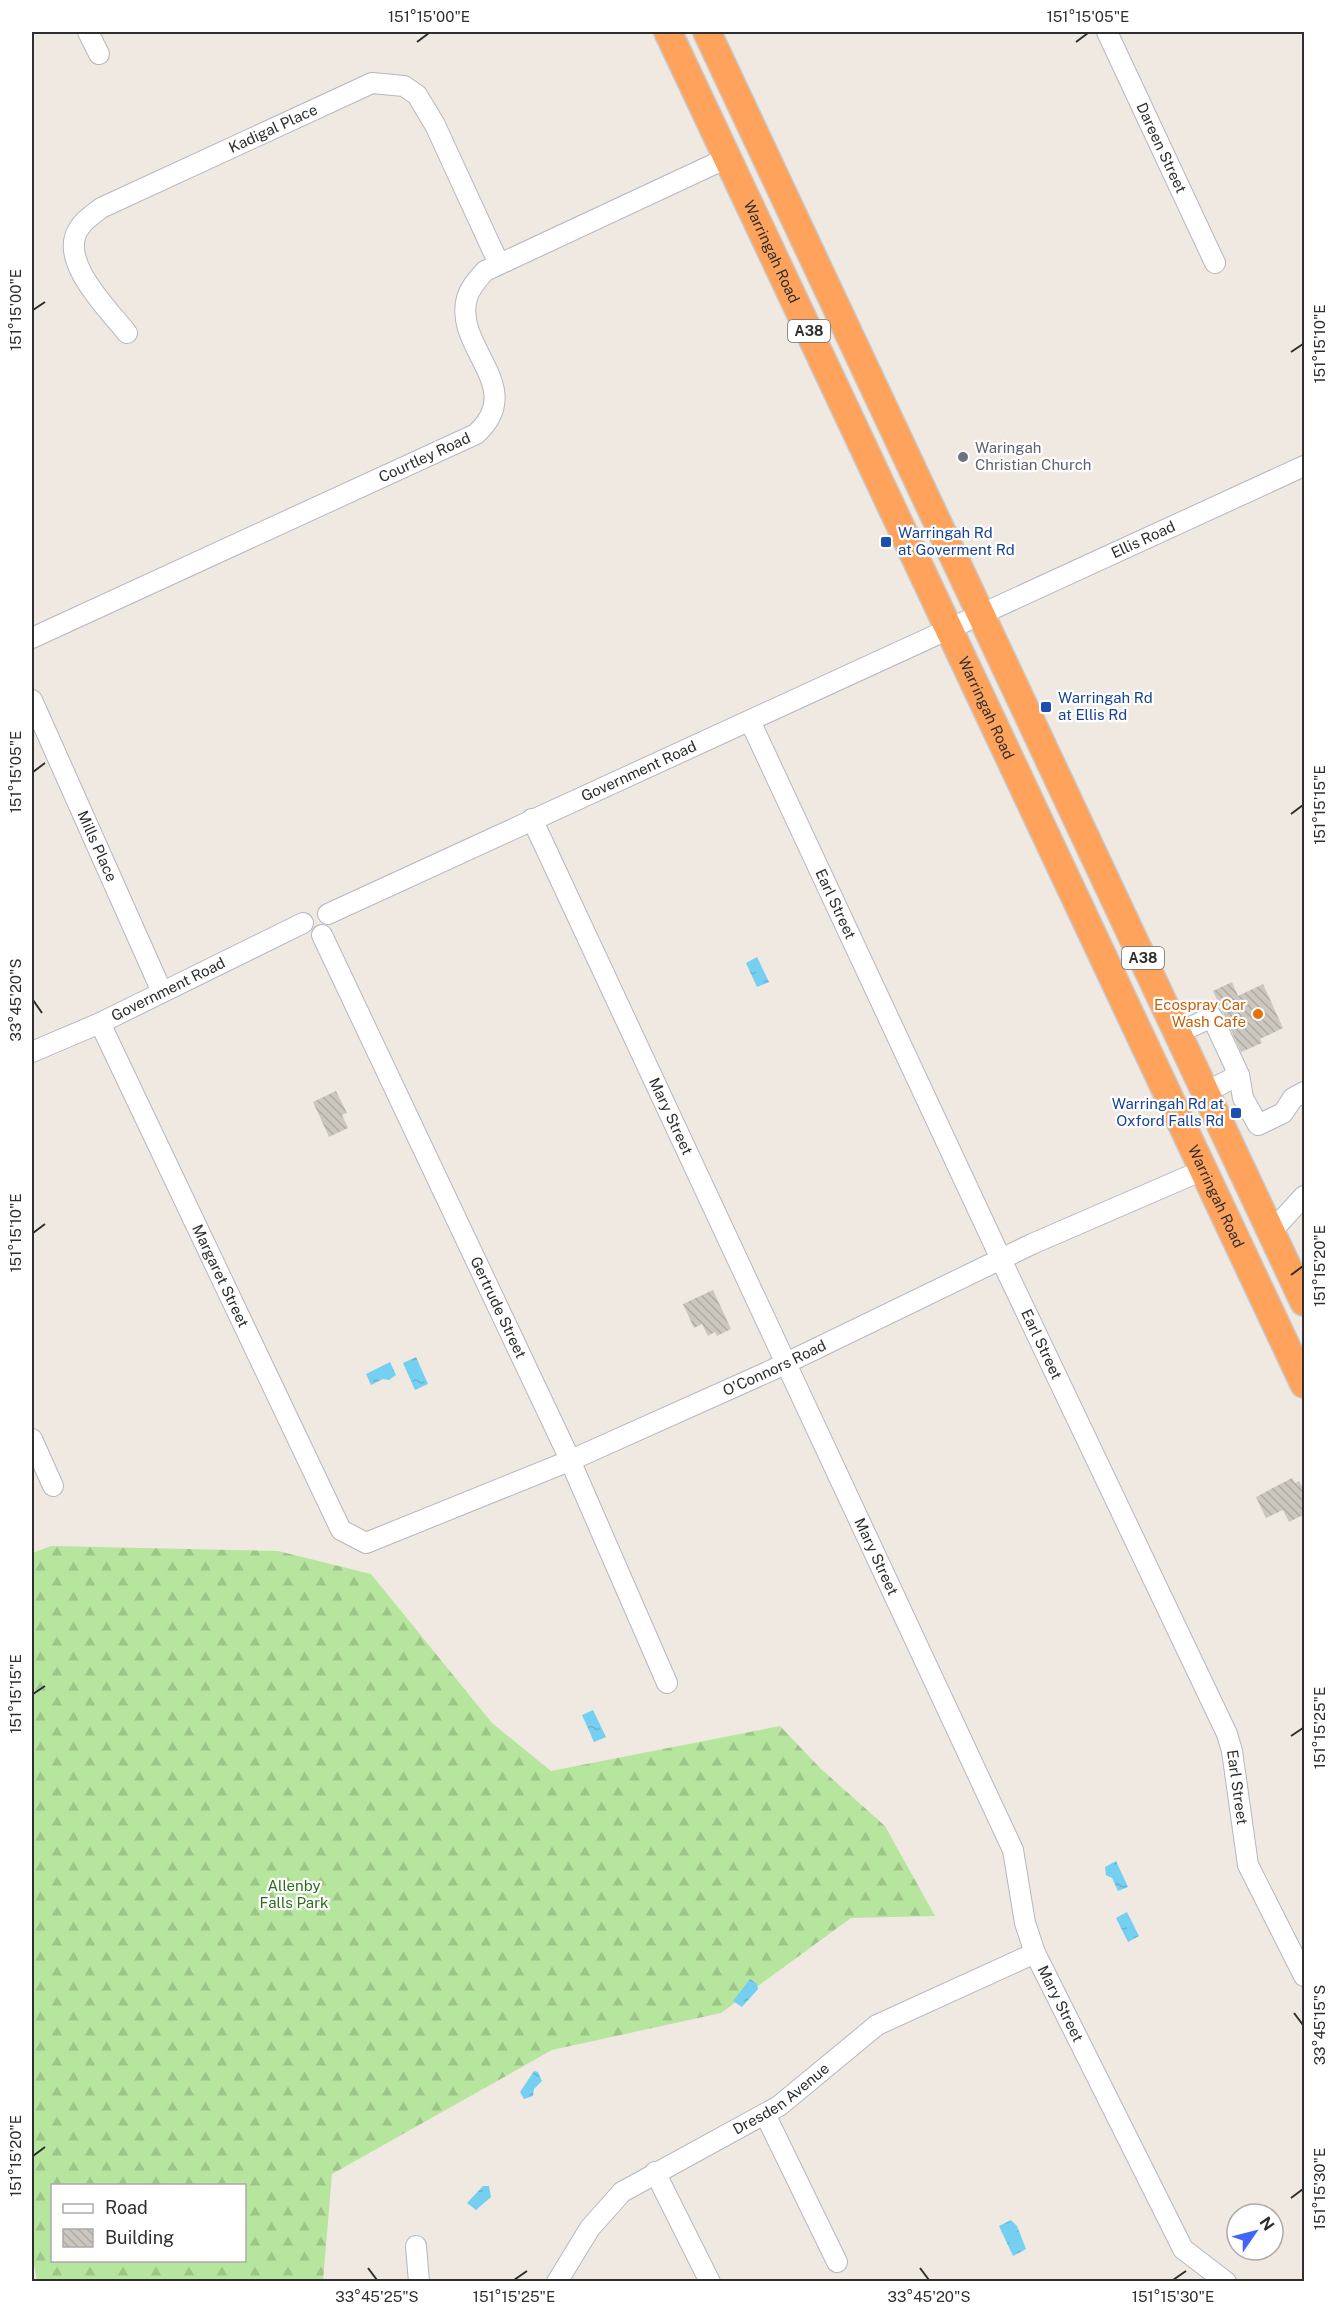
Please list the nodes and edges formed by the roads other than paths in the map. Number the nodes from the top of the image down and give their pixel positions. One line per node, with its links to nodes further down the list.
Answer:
1 (88, 32): 5 (street)
2 (668, 32): 6 (highway, Warringah Road / A38)
3 (707, 32): 11 (highway, A38)
4 (1107, 32): 7 (street, Dareen Street)
5 (99, 54)
6 (727, 158): 8 (street, Courtley Road); 12 (highway, Warringah Road / A38)
7 (1215, 262)
8 (499, 264): 9 (street, Kadigal Place); 13 (street, Courtley Road)
9 (127, 333)
10 (1305, 466): 11 (street, Ellis Road)
11 (983, 614): 12 (street, Ellis Road); 22 (highway, A38)
12 (950, 630): 15 (street, Government Road); 27 (highway, Warringah Road / A38)
13 (32, 638)
14 (32, 700): 20 (street, Mills Place)
15 (750, 721): 16 (street, Government Road); 30 (street, Earl Street)
16 (532, 819): 17 (street, Government Road); 32 (street, Mary Street)
17 (328, 914): 18 (street); 19 (street)
18 (303, 923): 19 (street); 20 (street, Government Road)
19 (322, 935): 35 (street, Gertrude Street)
20 (162, 992): 21 (street, Government Road)
21 (100, 1023): 23 (street, Government Road); 37 (street, Margaret Street)
22 (1178, 1033): 24 (street); 25 (highway, A38)
23 (32, 1052)
24 (1239, 1075): 25 (street); 26 (street)
25 (1206, 1092): 29 (highway, A38)
26 (1305, 1092)
27 (1203, 1170): 30 (street, O'Connors Road); 33 (highway, Warringah Road / A38)
28 (1302, 1204): 29 (street)
29 (1271, 1232): 31 (highway, A38)
30 (1002, 1261): 32 (street, O'Connors Road); 40 (street, Earl Street)
31 (1305, 1302)
32 (787, 1363): 35 (street, O'Connors Road); 39 (street, Mary Street)
33 (1305, 1384)
34 (32, 1439): 36 (street)
35 (569, 1461): 37 (street, O'Connors Road); 38 (street, Gertrude Street)
36 (53, 1486)
37 (341, 1530)
38 (667, 1683)
39 (1035, 1953): 41 (street, Dresden Avenue); 48 (street, Mary Street)
40 (1305, 1976)
41 (765, 2114): 42 (street, Dresden Avenue); 44 (street)
42 (655, 2172): 46 (street, Dresden Avenue); 47 (street)
43 (416, 2246): 45 (street)
44 (837, 2262)
45 (419, 2282)
46 (557, 2282)
47 (710, 2282)
48 (1226, 2282)

